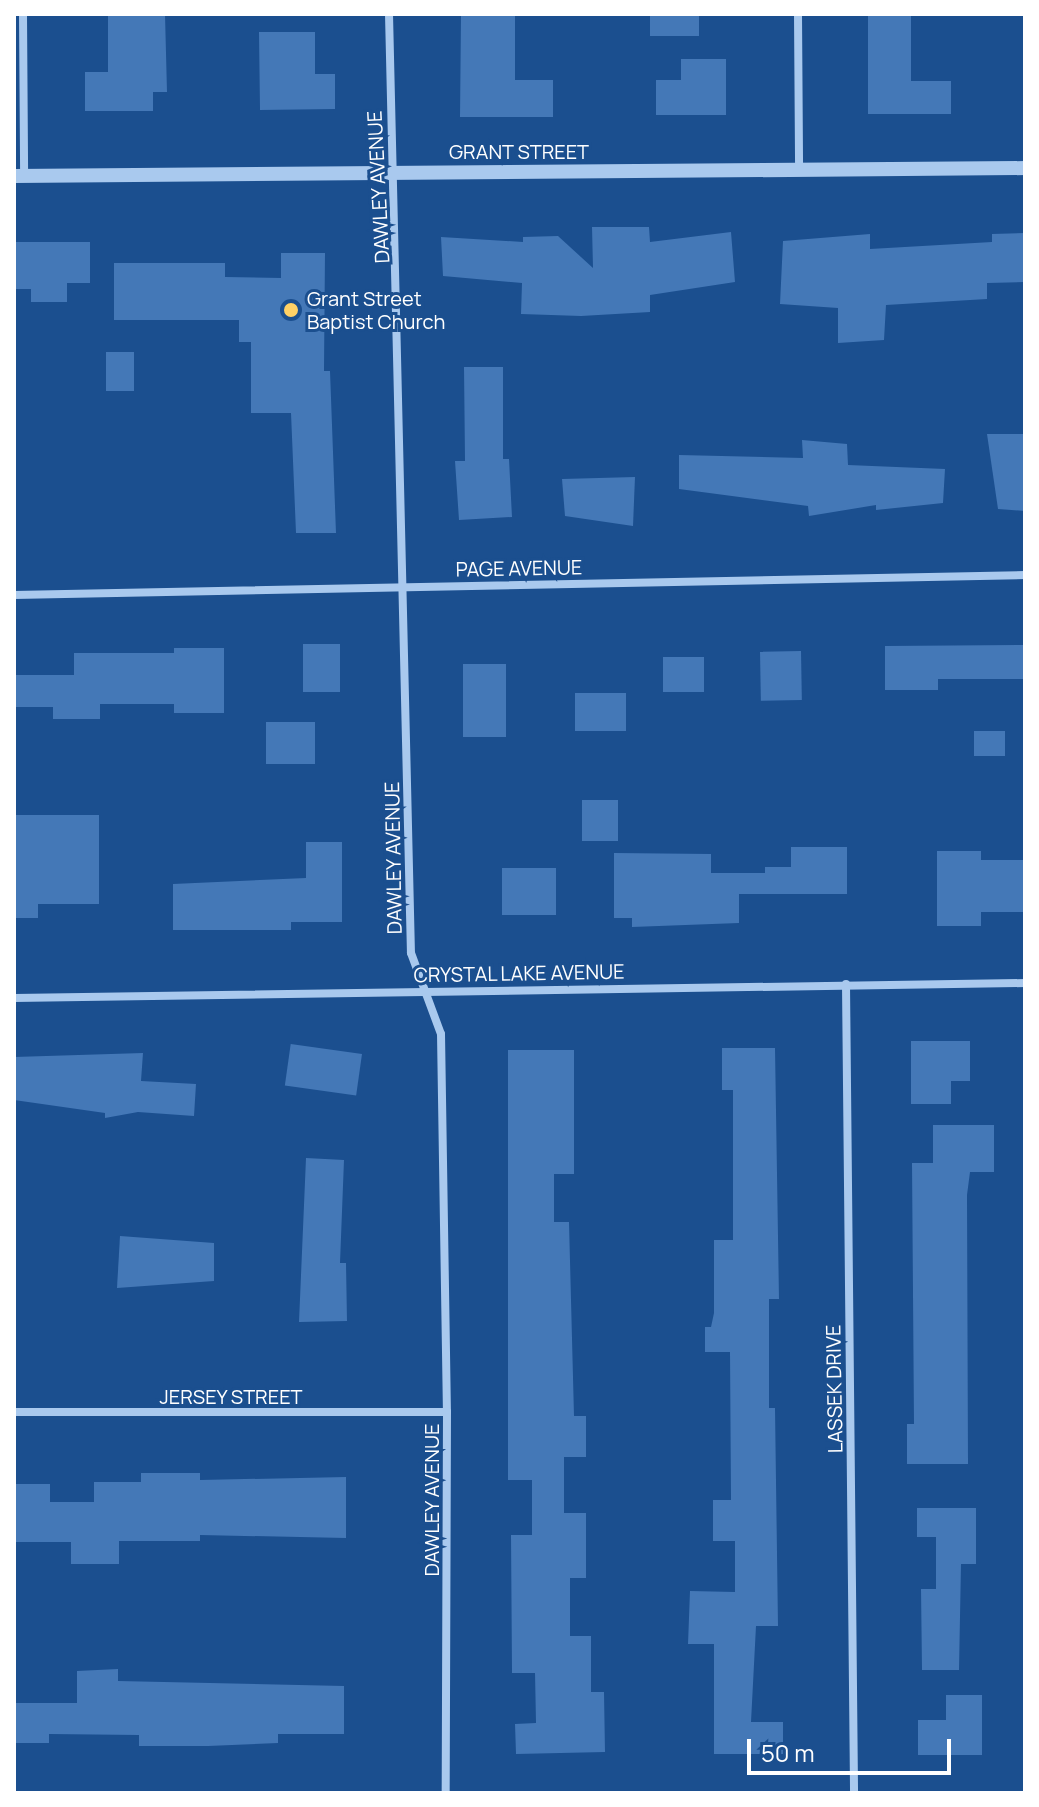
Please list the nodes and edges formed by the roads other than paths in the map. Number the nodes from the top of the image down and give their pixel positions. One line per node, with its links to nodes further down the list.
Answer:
1 (23, 14): 7 (street)
2 (389, 14): 5 (street, DAWLEY AVENUE)
3 (798, 14): 6 (street)
4 (1025, 168): 6 (street, GRANT STREET)
5 (394, 171): 6 (street, GRANT STREET); 7 (street, GRANT STREET); 9 (street, DAWLEY AVENUE)
6 (799, 171)
7 (19, 176)
8 (1025, 575): 9 (street, PAGE AVENUE)
9 (405, 586): 10 (street, PAGE AVENUE); 13 (street, DAWLEY AVENUE)
10 (14, 595)
11 (1025, 983): 12 (street, CRYSTAL LAKE AVENUE)
12 (846, 984): 13 (street, CRYSTAL LAKE AVENUE); 18 (street, LASSEK DRIVE)
13 (424, 990): 14 (street, CRYSTAL LAKE AVENUE); 16 (street, DAWLEY AVENUE)
14 (14, 998)
15 (14, 1412): 16 (street, JERSEY STREET)
16 (447, 1412): 17 (street, DAWLEY AVENUE)
17 (446, 1793)
18 (854, 1793)

